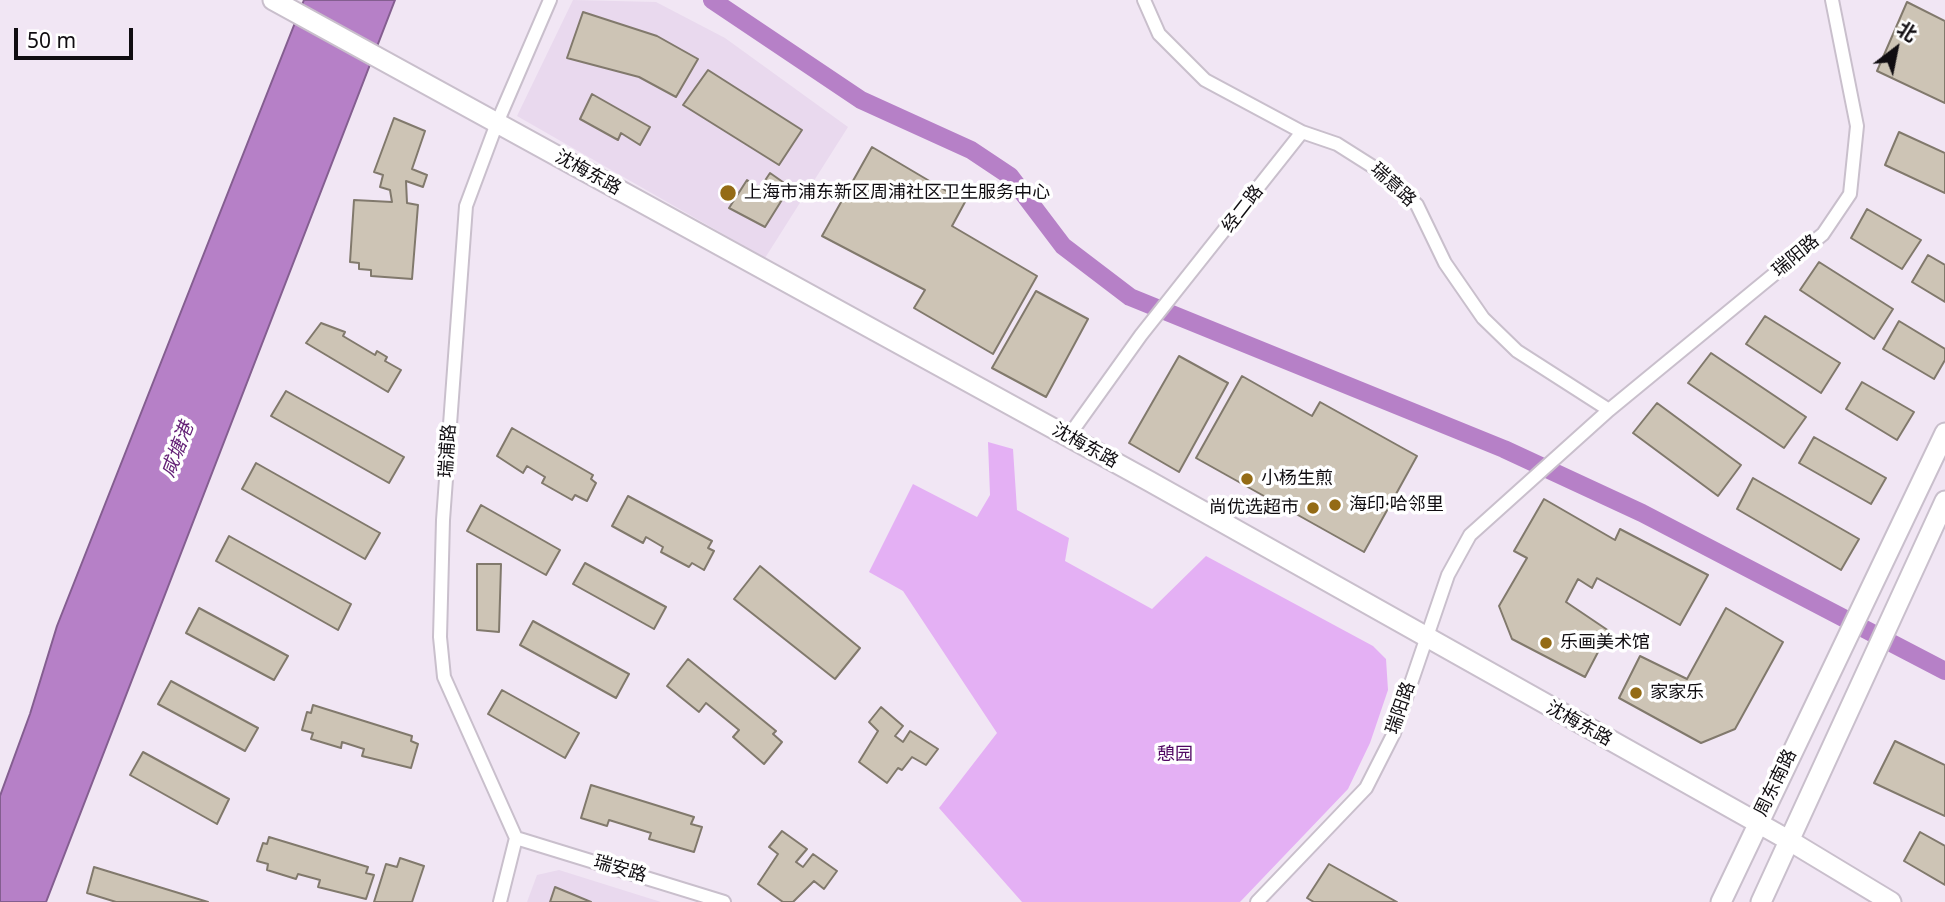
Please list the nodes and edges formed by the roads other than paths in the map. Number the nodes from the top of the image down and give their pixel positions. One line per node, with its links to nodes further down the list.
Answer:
1 (273, 0): 5 (street, 沈梅东路)
2 (550, 0): 5 (street, 瑞浦路)
3 (1144, 0): 6 (street, 瑞意路)
4 (1832, 0): 7 (street, 瑞阳路)
5 (497, 123): 9 (street, 沈梅东路); 13 (street, 瑞浦路)
6 (1302, 132): 7 (street, 瑞意路); 9 (street, 经二路)
7 (1609, 410): 11 (street, 瑞阳路)
8 (1945, 433): 12 (street, 周东南路)
9 (1068, 437): 11 (street, 沈梅东路)
10 (1945, 501): 14 (street)
11 (1426, 638): 12 (street, 沈梅东路); 17 (street, 瑞阳路)
12 (1756, 823): 14 (street, 沈梅东路); 18 (street, 周东南路)
13 (516, 838): 15 (street); 16 (street, 瑞安路)
14 (1790, 841): 19 (street); 20 (street, 沈梅东路)
15 (500, 902)
16 (724, 902)
17 (1256, 902)
18 (1721, 902)
19 (1761, 902)
20 (1891, 902)

